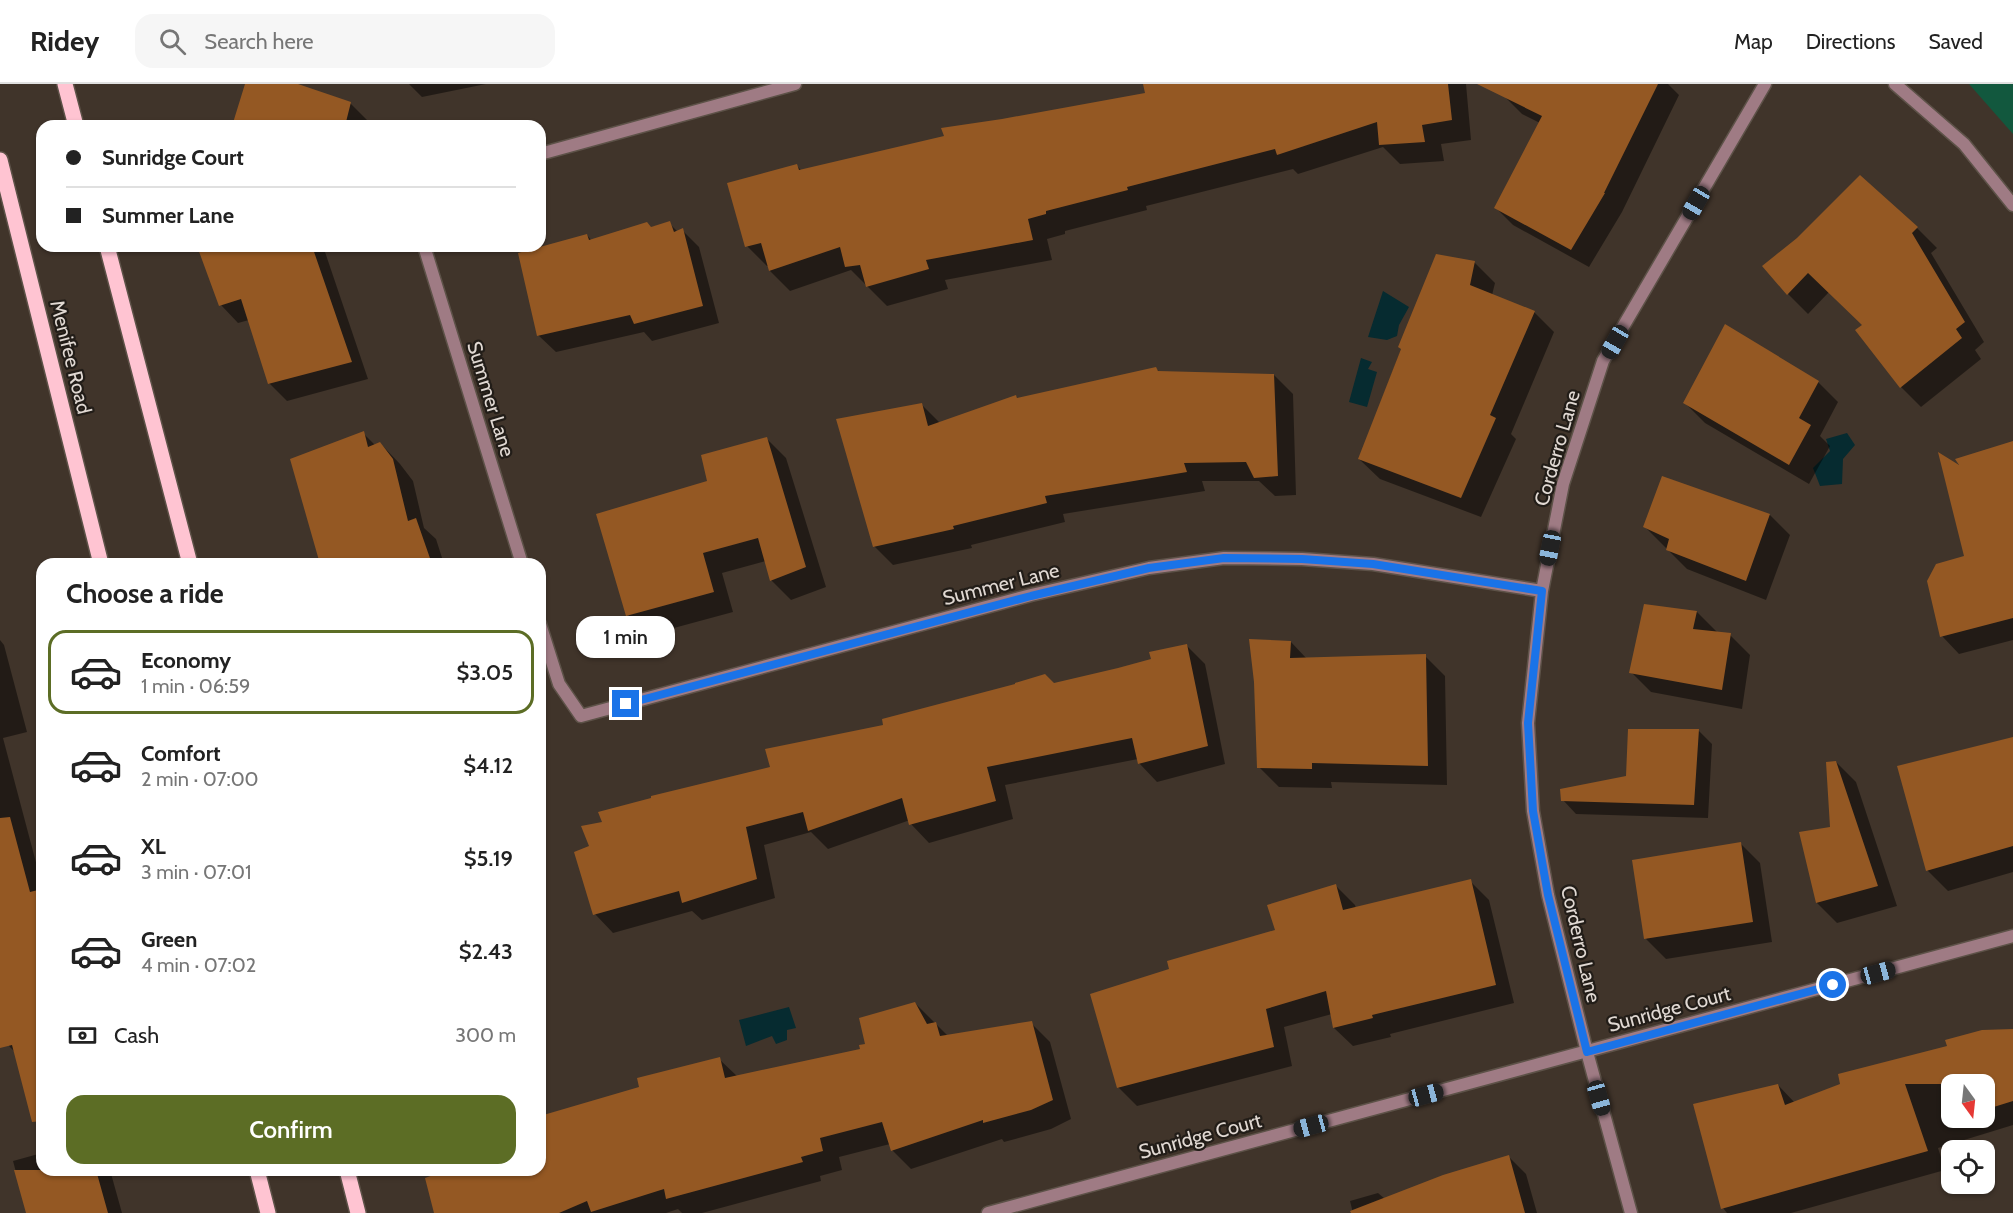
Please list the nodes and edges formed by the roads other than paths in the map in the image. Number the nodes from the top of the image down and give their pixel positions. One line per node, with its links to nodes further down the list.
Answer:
1 (65, 84): 5 (main road)
2 (795, 84): 6 (street)
3 (1765, 84): 14 (street, Corderro Lane)
4 (1895, 84): 8 (street)
5 (74, 120)
6 (546, 152)
7 (0, 160): 11 (main road, Menifee Road)
8 (2013, 205)
9 (109, 252): 12 (main road)
10 (426, 252): 13 (street, Summer Lane)
11 (100, 558)
12 (188, 558)
13 (520, 558)
14 (1542, 591): 15 (street, Summer Lane); 17 (street, Corderro Lane)
15 (546, 643)
16 (2013, 936): 17 (street, Sunridge Court)
17 (1587, 1052): 22 (street, Sunridge Court); 23 (street, Corderro Lane)
18 (258, 1176): 20 (main road)
19 (349, 1176): 21 (main road)
20 (268, 1213)
21 (358, 1213)
22 (988, 1213)
23 (1631, 1213)

